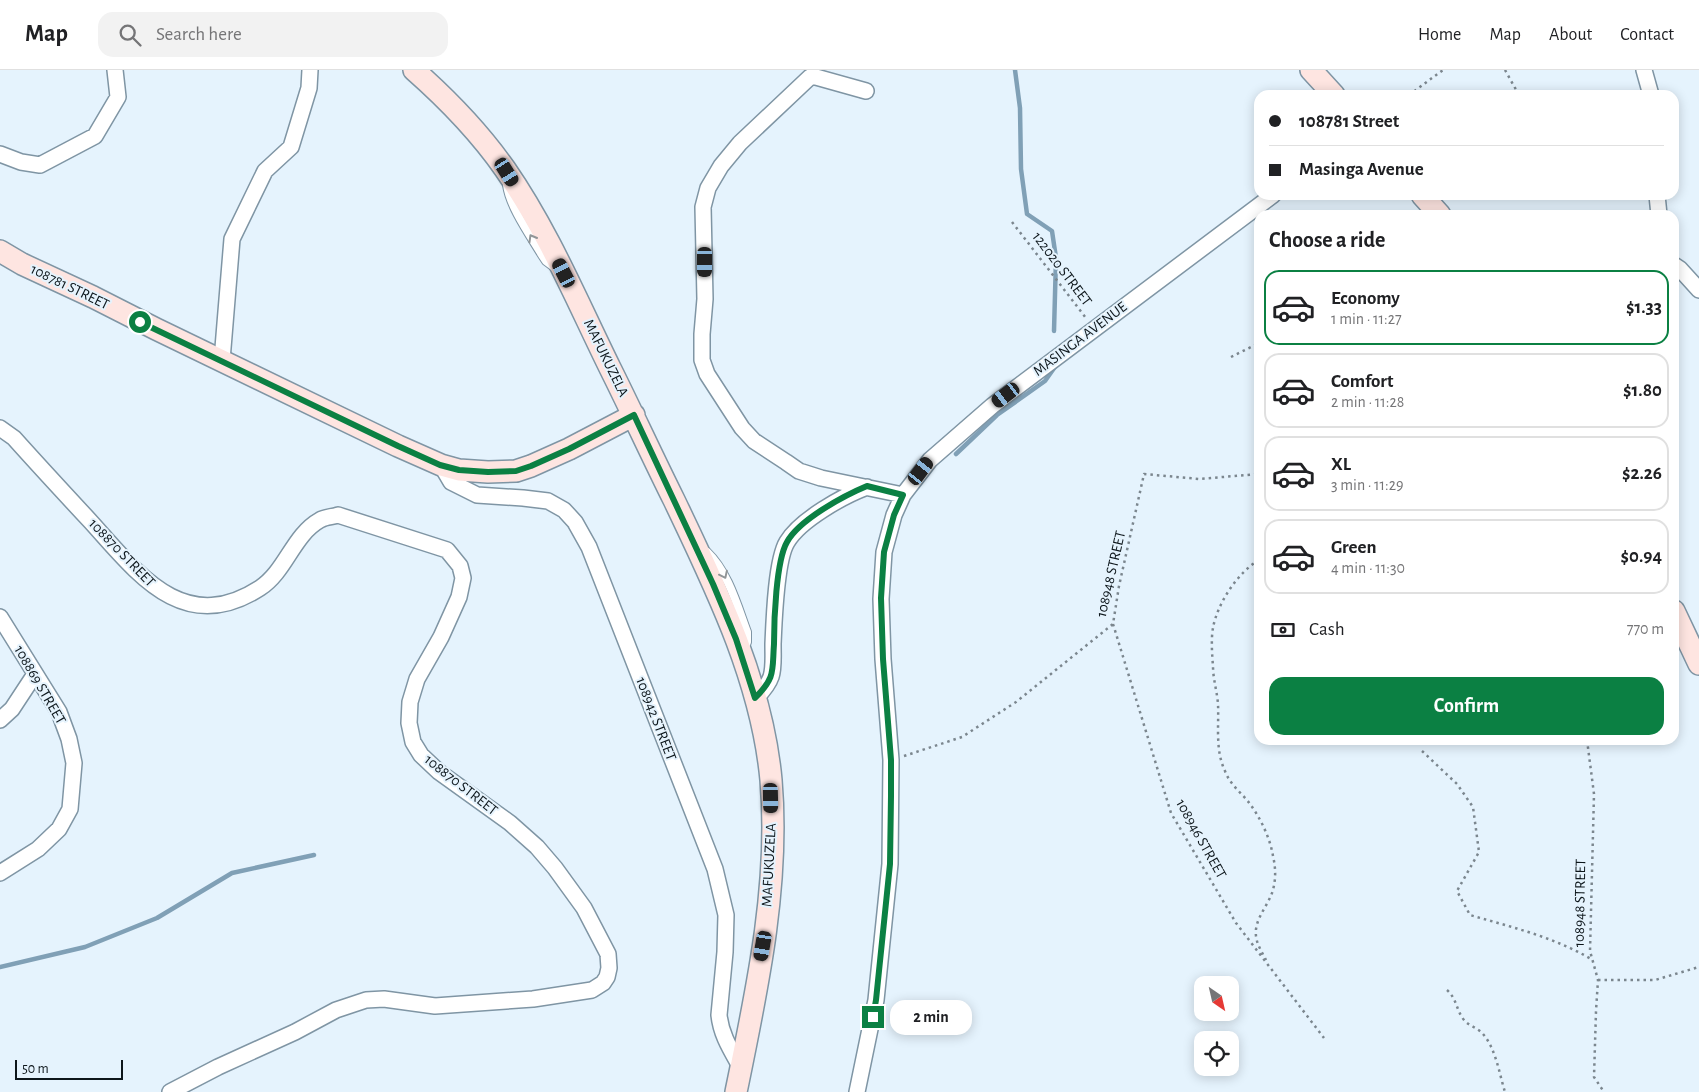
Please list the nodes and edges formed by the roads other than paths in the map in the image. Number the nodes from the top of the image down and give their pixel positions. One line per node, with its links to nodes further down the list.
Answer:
1 (116, 70): 9 (street)
2 (310, 70): 16 (street)
3 (414, 70): 17 (main road, MAFUKUZELA)
4 (1311, 70): 7 (main road)
5 (1644, 70): 8 (street)
6 (866, 90): 20 (street)
7 (1329, 90)
8 (1650, 90)
9 (0, 154)
10 (1266, 200): 21 (street, MASINGA AVENUE)
11 (1426, 200): 12 (main road)
12 (1436, 210)
13 (0, 251): 16 (main road, 108781 STREET)
14 (1679, 268): 15 (street)
15 (1699, 290)
16 (222, 360): 19 (main road, 108781 STREET)
17 (634, 415): 19 (main road, 108781 STREET); 26 (main road, MAFUKUZELA)
18 (0, 428): 30 (street, 108870 STREET)
19 (440, 465): 29 (street, 108942 STREET)
20 (867, 486): 21 (street); 26 (street)
21 (903, 495): 32 (street, MASINGA AVENUE)
22 (0, 617): 25 (street, 108869 STREET)
23 (1679, 622): 24 (main road)
24 (1699, 664)
25 (34, 674): 27 (street); 28 (street, 108869 STREET)
26 (755, 698): 29 (main road, MAFUKUZELA)
27 (0, 720)
28 (0, 873)
29 (741, 1068): 31 (main road, MAFUKUZELA)
30 (170, 1092)
31 (736, 1092)
32 (857, 1092)

